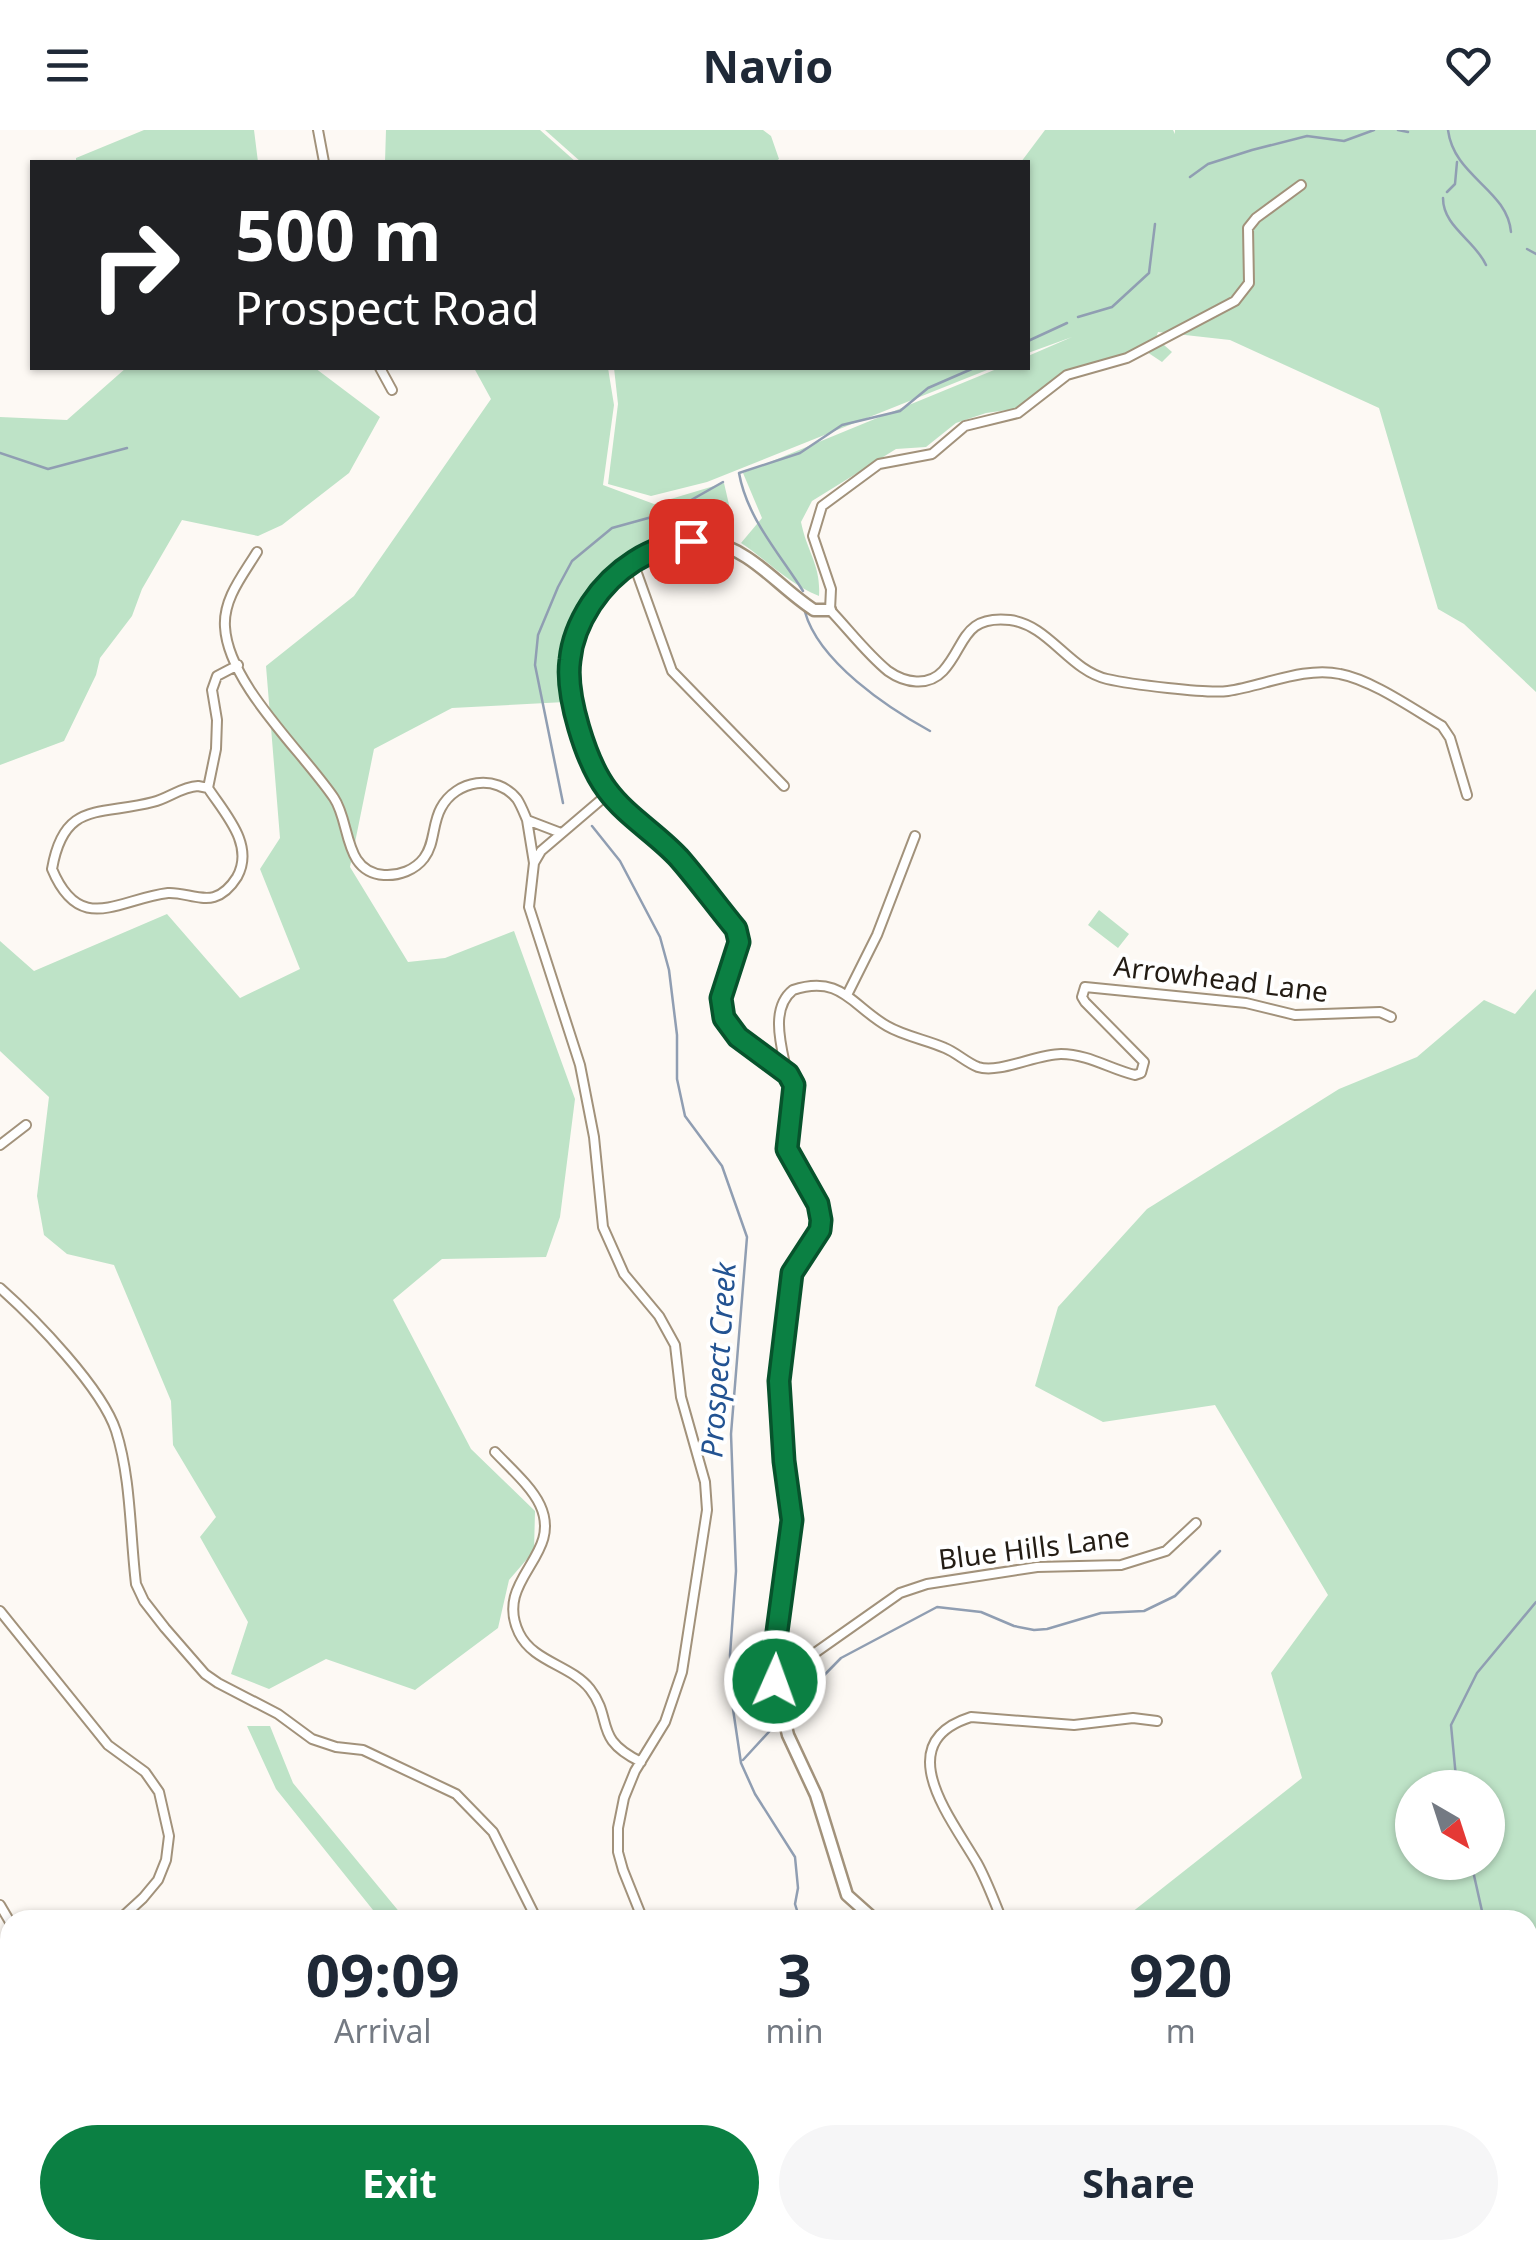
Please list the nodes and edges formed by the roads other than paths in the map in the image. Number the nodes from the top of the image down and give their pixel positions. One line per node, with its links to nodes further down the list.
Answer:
1 (319, 130): 2 (street)
2 (324, 160)
3 (1301, 184): 8 (street)
4 (381, 370): 5 (street)
5 (392, 390)
6 (257, 552): 9 (street)
7 (633, 562): 8 (street); 10 (street); 12 (street)
8 (830, 610): 13 (street)
9 (238, 664): 11 (street); 14 (street)
10 (784, 786)
11 (208, 788): 11 (street)
12 (609, 793): 15 (street); 20 (street)
13 (1467, 795)
14 (527, 820): 15 (street); 17 (street)
15 (560, 832): 17 (street)
16 (916, 836): 18 (street)
17 (534, 864): 29 (street)
18 (846, 995): 19 (street, Arrowhead Lane); 20 (street, Arrowhead Lane)
19 (1391, 1017)
20 (788, 1074): 27 (street)
21 (26, 1125): 22 (street)
22 (0, 1145)
23 (0, 1288): 31 (street)
24 (496, 1452): 29 (street)
25 (1196, 1523): 27 (street, Blue Hills Lane)
26 (0, 1611): 30 (street)
27 (775, 1681): 33 (street)
28 (1157, 1721): 34 (street)
29 (641, 1762): 32 (street)
30 (130, 1910)
31 (531, 1910)
32 (638, 1910)
33 (864, 1910)
34 (998, 1910)

